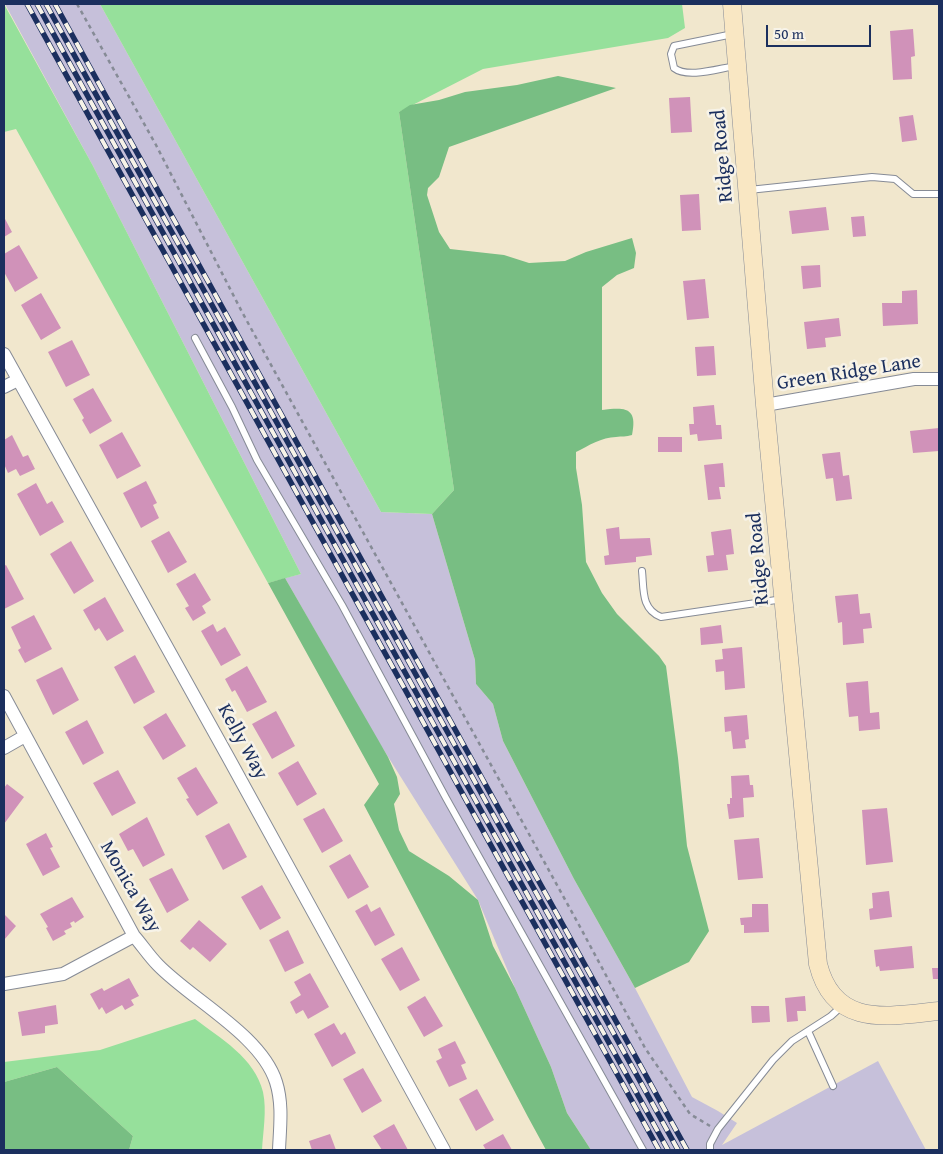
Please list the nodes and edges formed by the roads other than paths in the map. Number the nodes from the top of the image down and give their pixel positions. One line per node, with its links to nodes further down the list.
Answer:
1 (732, 4): 2 (street, Ridge Road)
2 (734, 34): 3 (street, Ridge Road); 3 (lane)
3 (737, 65): 4 (street, Ridge Road)
4 (747, 190): 5 (lane); 11 (street, Ridge Road)
5 (939, 194)
6 (195, 338): 25 (lane)
7 (4, 354): 9 (street, Kelly Way)
8 (939, 379): 11 (street, Green Ridge Lane)
9 (18, 380): 10 (street); 24 (street, Kelly Way)
10 (4, 387)
11 (765, 404): 13 (street, Ridge Road)
12 (642, 571): 13 (lane)
13 (784, 599): 19 (street, Ridge Road)
14 (4, 696): 15 (street, Monica Way)
15 (25, 736): 16 (street); 17 (street, Monica Way)
16 (4, 748)
17 (134, 936): 18 (street); 23 (street, Monica Way)
18 (4, 984)
19 (844, 1004): 20 (street, Ridge Road); 21 (lane)
20 (939, 1011)
21 (808, 1031): 22 (lane); 26 (lane)
22 (833, 1086)
23 (279, 1150)
24 (444, 1150)
25 (644, 1150)
26 (710, 1150)

